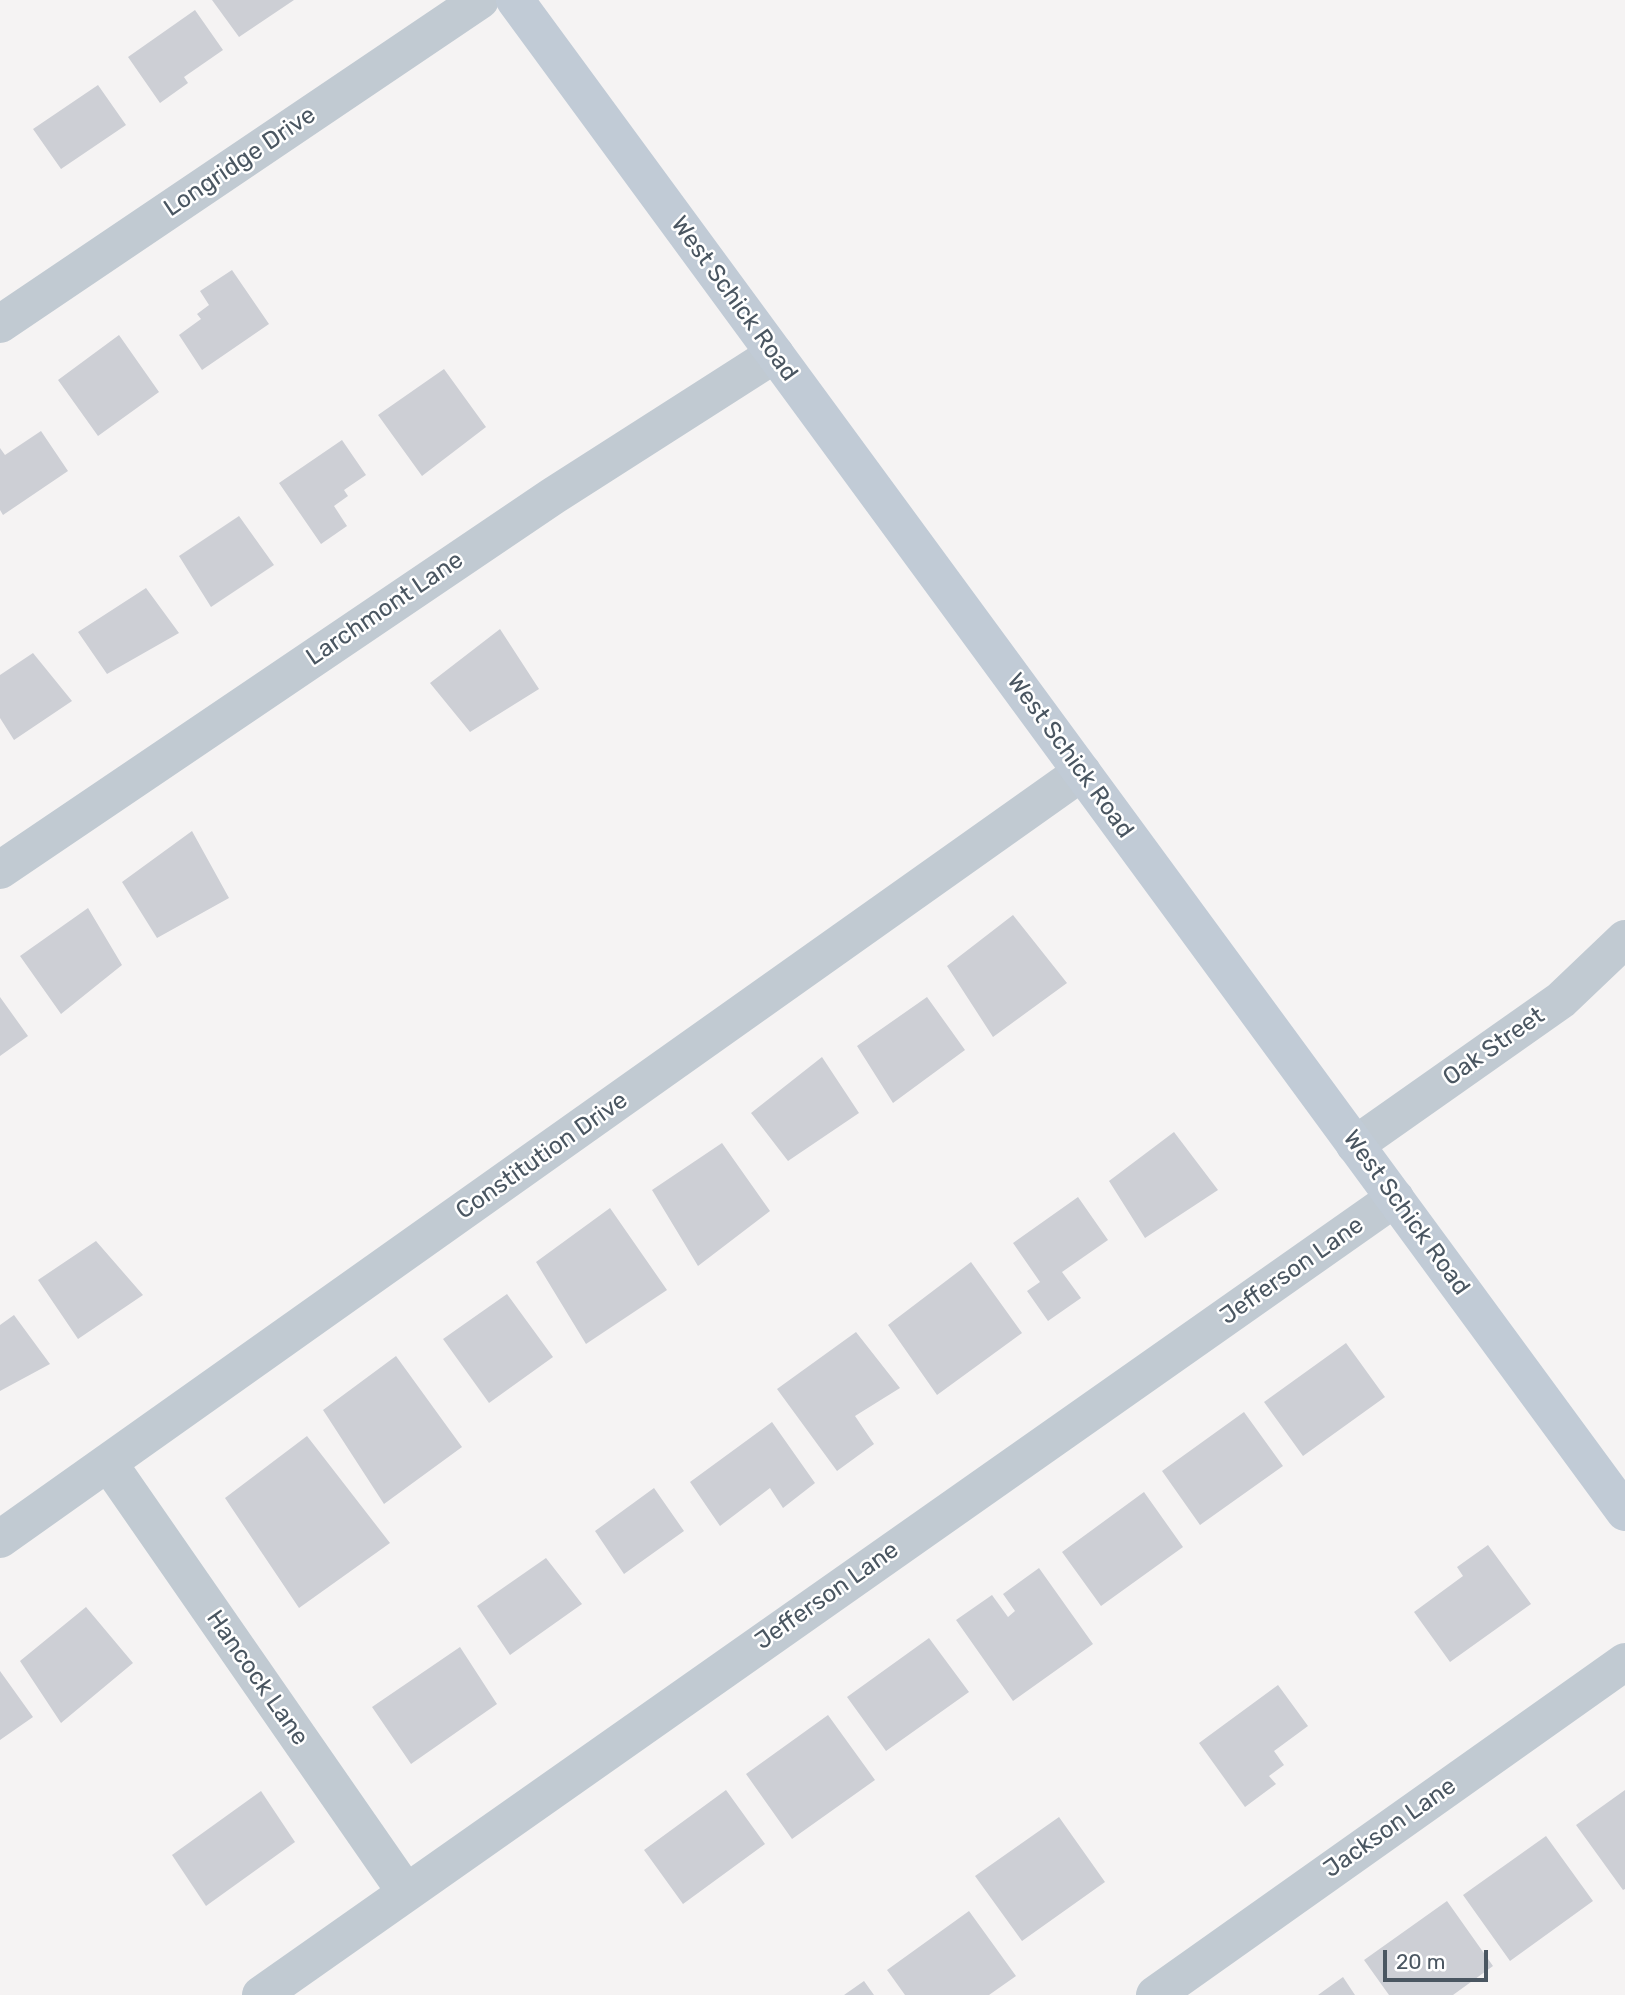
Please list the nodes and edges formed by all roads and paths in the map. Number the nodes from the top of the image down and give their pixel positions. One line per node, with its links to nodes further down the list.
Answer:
1 (480, 0): 3 (street, Longridge Drive)
2 (515, 0): 4 (street, West Schick Road)
3 (0, 324)
4 (775, 354): 5 (street, West Schick Road); 6 (street, Larchmont Lane)
5 (1082, 772): 8 (street, West Schick Road); 10 (street, Constitution Drive)
6 (0, 870)
7 (1625, 939): 8 (street, Oak Street)
8 (1355, 1145): 9 (street, West Schick Road)
9 (1395, 1198): 11 (street, West Schick Road); 14 (street, Jefferson Lane)
10 (108, 1464): 12 (street, Constitution Drive); 14 (street, Hancock Lane)
11 (1625, 1512)
12 (0, 1539)
13 (1625, 1662): 16 (street, Jackson Lane)
14 (405, 1891): 15 (street, Jefferson Lane)
15 (261, 1995)
16 (1155, 1995)

